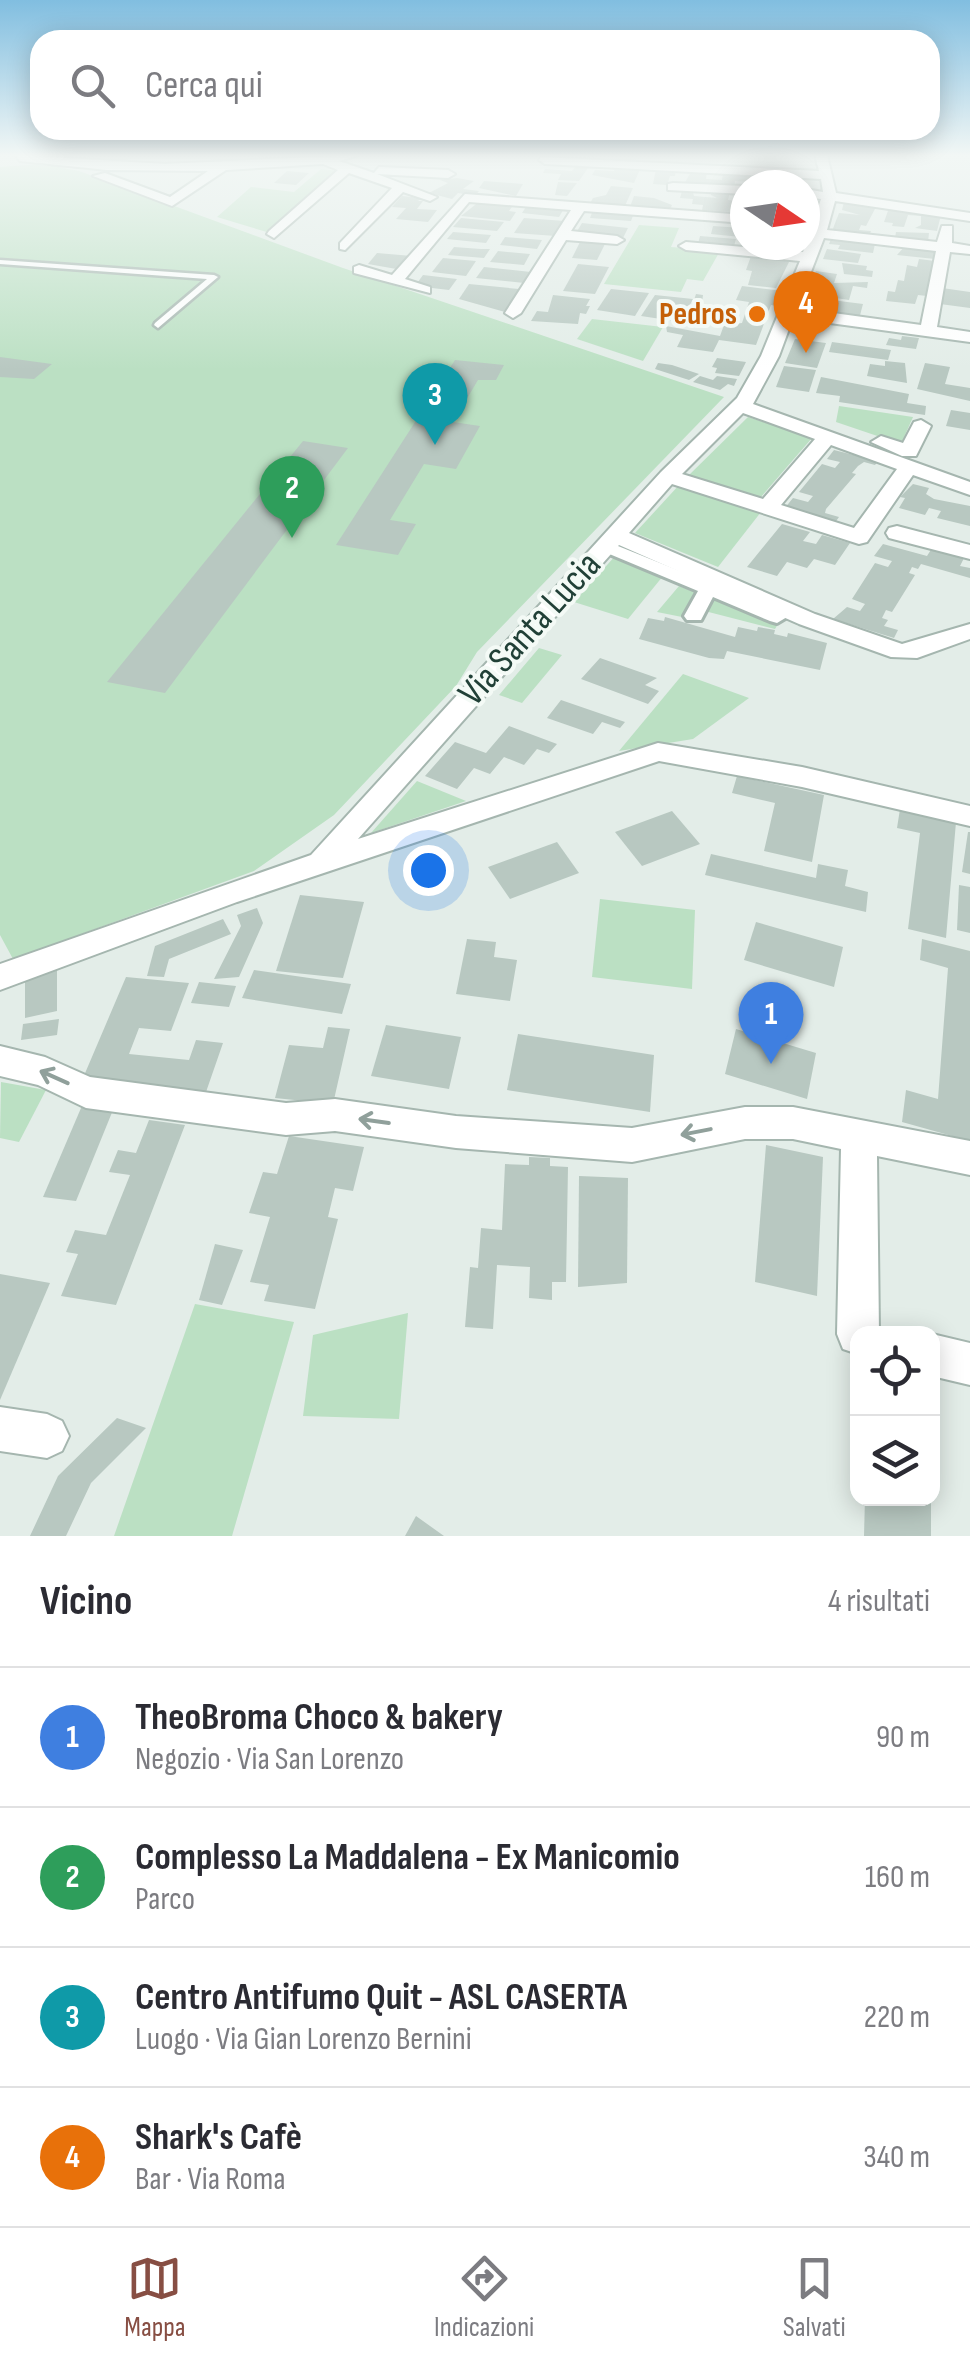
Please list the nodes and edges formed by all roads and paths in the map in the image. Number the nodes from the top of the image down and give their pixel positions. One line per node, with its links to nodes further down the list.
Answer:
1 (282, 227): 7 (street)
2 (363, 227): 10 (street)
3 (442, 227): 18 (street)
4 (566, 227): 8 (street)
5 (947, 227): 12 (street)
6 (820, 233): 12 (street)
7 (274, 234)
8 (564, 235): 9 (street); 20 (street)
9 (618, 240)
10 (345, 246)
11 (686, 246): 13 (street)
12 (944, 247): 14 (street); 23 (street)
13 (730, 250)
14 (970, 250)
15 (807, 260): 21 (street, Via Santa Lucia)
16 (0, 262): 22 (lane)
17 (359, 270): 18 (street)
18 (395, 282): 19 (street)
19 (424, 290)
20 (513, 312)
21 (787, 312): 23 (street); 25 (street, Via Santa Lucia)
22 (158, 325)
23 (928, 331): 24 (street)
24 (970, 337)
25 (744, 401): 26 (street); 27 (street); 29 (street, Via Santa Lucia)
26 (921, 426)
27 (827, 437): 28 (street); 31 (street)
28 (909, 468): 30 (street); 31 (street)
29 (668, 476): 31 (street); 33 (street, Via Santa Lucia)
30 (970, 490)
31 (766, 509)
32 (896, 532): 34 (street)
33 (614, 542): 35 (street); 38 (street); 40 (street, Via Santa Lucia)
34 (970, 552)
35 (708, 589): 36 (street); 37 (street)
36 (694, 616)
37 (777, 617)
38 (970, 631)
39 (970, 816): 40 (street)
40 (321, 862): 41 (street)
41 (0, 977)
42 (0, 1061): 43 (street, one-way to 42)
43 (860, 1136): 44 (street); 45 (street)
44 (970, 1158)
45 (858, 1326)
46 (940, 1357): 47 (street)
47 (970, 1364)
48 (0, 1428): 49 (street)
49 (47, 1436)

